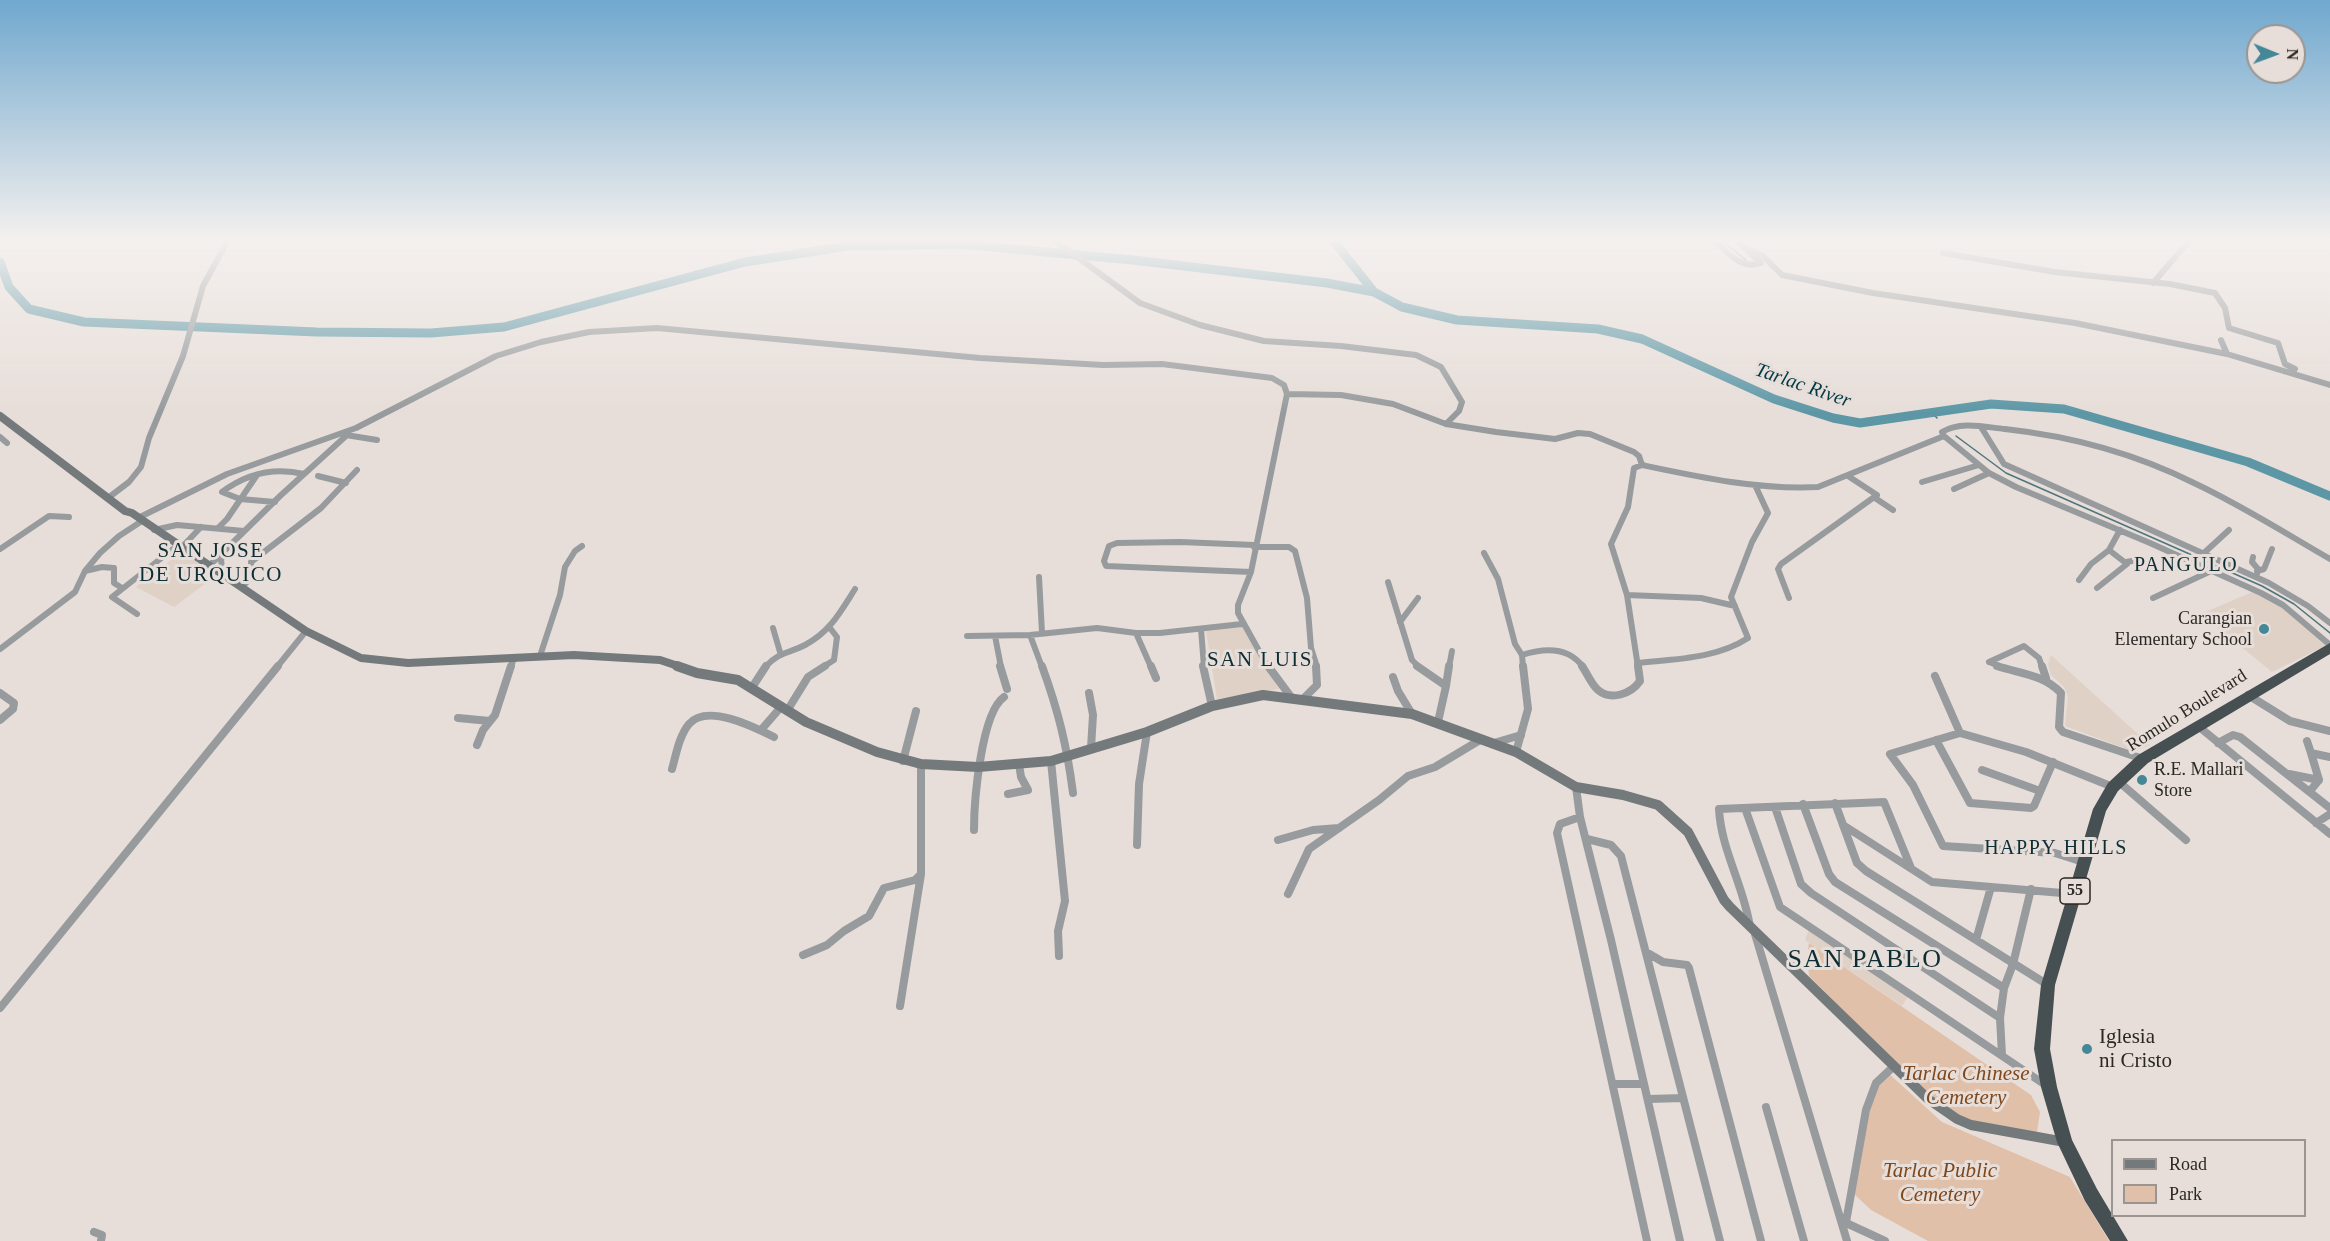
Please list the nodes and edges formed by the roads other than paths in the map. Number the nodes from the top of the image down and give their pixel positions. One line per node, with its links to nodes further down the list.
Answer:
1 (200, 298): 31 (street)
2 (1131, 298): 10 (street)
3 (1906, 298): 6 (street)
4 (2218, 298): 7 (street)
5 (2221, 340): 6 (street)
6 (2226, 354): 7 (street)
7 (2330, 383)
8 (1287, 394): 10 (street); 12 (street); 45 (street)
9 (0, 416): 31 (street)
10 (1446, 424): 18 (street)
11 (1981, 427): 14 (street); 50 (street); 53 (street)
12 (354, 429): 13 (street); 35 (street)
13 (346, 435): 16 (street); 22 (street)
14 (1944, 436): 19 (street); 25 (street)
15 (0, 437): 17 (street)
16 (377, 440)
17 (7, 443)
18 (1642, 465): 28 (street); 69 (street)
19 (1979, 465): 21 (street); 26 (street)
20 (357, 470): 27 (street)
21 (1989, 473): 29 (street); 40 (street)
22 (304, 474): 23 (street); 33 (street)
23 (257, 475): 32 (street); 32 (street)
24 (318, 476): 27 (street)
25 (1848, 476): 28 (street); 30 (street)
26 (1922, 482)
27 (345, 483): 65 (street)
28 (1755, 485): 73 (street)
29 (1954, 489)
30 (1879, 495): 34 (street); 71 (street)
31 (108, 498): 35 (street)
32 (241, 499): 33 (street); 38 (street)
33 (276, 502): 42 (street)
34 (1893, 510)
35 (134, 516): 39 (street); 58 (street)
36 (69, 517): 46 (street)
37 (201, 527): 38 (street); 39 (street); 43 (street)
38 (218, 528): 42 (street)
39 (154, 530): 43 (street)
40 (2120, 530): 49 (street); 57 (street)
41 (2229, 530): 50 (street)
42 (244, 531): 48 (street)
43 (180, 546): 56 (street); 66 (street)
44 (582, 546): 92 (street)
45 (1254, 546): 59 (street); 59 (street); 105 (street)
46 (0, 549)
47 (2272, 549): 61 (street)
48 (225, 550): 56 (street); 60 (street)
49 (2109, 550): 55 (street); 63 (street)
50 (2205, 552): 61 (street)
51 (1485, 553): 91 (street)
52 (2253, 557): 61 (street)
53 (2330, 559)
54 (2138, 560): 55 (street)
55 (2126, 562): 67 (street)
56 (210, 566): 60 (street)
57 (2211, 570): 72 (street); 87 (street)
58 (85, 571): 66 (street); 88 (street)
59 (1251, 572): 77 (street)
60 (223, 574): 65 (street)
61 (2257, 574): 76 (street)
62 (1039, 577): 82 (street)
63 (2079, 579)
64 (1388, 582): 75 (street)
65 (242, 587): 81 (street)
66 (122, 588): 74 (street)
67 (2097, 588)
68 (855, 589): 79 (street)
69 (1626, 596): 73 (street); 94 (street)
70 (1418, 598): 75 (street)
71 (1789, 598)
72 (2153, 598)
73 (1735, 606): 94 (street)
74 (136, 614)
75 (1400, 622): 99 (street)
76 (2330, 623)
77 (1242, 624): 80 (street); 104 (street)
78 (773, 628): 90 (street)
79 (830, 628): 90 (street); 107 (street)
80 (1201, 629): 83 (street); 106 (street)
81 (306, 631): 93 (street); 181 (street)
82 (1042, 633): 83 (street); 84 (street)
83 (1136, 633): 97 (street)
84 (1030, 635): 86 (street); 130 (street)
85 (966, 636): 86 (street)
86 (995, 636): 138 (street)
87 (2330, 647): 103 (highway, Romulo Boulevard / 55)
88 (0, 649)
89 (1452, 651): 99 (street)
90 (780, 652): 100 (street)
91 (1522, 655): 94 (street); 119 (street)
92 (540, 656): 93 (street); 100 (street)
93 (514, 658): 112 (street)
94 (1637, 663)
95 (1935, 676): 118 (street)
96 (1393, 677): 109 (street)
97 (1156, 678)
98 (2046, 678): 98 (street); 132 (street)
99 (1446, 686): 113 (street)
100 (751, 689): 107 (street)
101 (0, 693): 111 (street)
102 (1089, 693): 127 (street)
103 (2248, 695): 114 (highway, Romulo Boulevard / 55); 116 (street)
104 (1291, 697): 105 (street); 106 (street)
105 (1303, 699): 109 (street)
106 (1212, 706): 117 (street)
107 (784, 709): 115 (street); 133 (street)
108 (916, 711): 133 (street)
109 (1412, 714): 113 (street)
110 (458, 718): 112 (street)
111 (0, 720)
112 (490, 721): 126 (street)
113 (1438, 722): 121 (street)
114 (2198, 726): 124 (street); 132 (highway, Romulo Boulevard / 55)
115 (761, 730): 120 (street); 139 (street)
116 (2330, 731)
117 (1147, 732): 127 (street); 164 (street)
118 (1960, 732): 122 (street); 135 (street)
119 (1521, 735): 125 (street); 128 (street)
120 (774, 737)
121 (1480, 740): 125 (street); 158 (street)
122 (1935, 740): 145 (street); 165 (street)
123 (2307, 741): 129 (street)
124 (2218, 743): 141 (street); 156 (street)
125 (1491, 744): 128 (street)
126 (477, 746)
127 (1091, 748): 130 (street)
128 (1516, 752): 144 (street)
129 (2311, 753): 131 (street); 142 (street)
130 (1068, 754): 134 (street); 147 (street)
131 (2330, 757)
132 (2143, 759): 143 (highway, Romulo Boulevard / 55)
133 (903, 761): 136 (street)
134 (1051, 761): 137 (street); 176 (street)
135 (2053, 762): 143 (street); 145 (street)
136 (921, 764): 138 (street); 167 (street)
137 (1019, 764): 138 (street); 148 (street)
138 (978, 766): 159 (street)
139 (672, 769)
140 (1982, 771): 145 (street)
141 (2288, 774): 142 (street); 146 (street)
142 (2319, 780): 146 (street)
143 (2115, 784): 163 (street); 165 (highway, Romulo Boulevard / 55)
144 (1576, 787): 155 (street); 172 (street)
145 (2040, 791)
146 (2310, 792): 153 (street)
147 (1073, 793)
148 (1008, 794)
149 (1834, 803): 150 (street); 157 (street); 166 (street)
150 (1803, 804): 151 (street); 179 (street)
151 (1775, 807): 152 (street); 182 (street)
152 (1745, 808): 172 (street); 183 (street)
153 (2330, 808)
154 (2330, 814): 156 (street)
155 (1580, 817): 161 (street); 185 (street)
156 (2316, 823): 160 (street)
157 (1843, 825): 166 (street); 173 (street)
158 (1339, 828): 162 (street); 170 (street)
159 (974, 830)
160 (2330, 834)
161 (1587, 839): 174 (street); 186 (street)
162 (1278, 840)
163 (2186, 840)
164 (1137, 845)
165 (2083, 862): 171 (highway, Romulo Boulevard / 55)
166 (1911, 868): 168 (street)
167 (921, 874): 175 (street); 180 (street)
168 (1991, 887): 169 (street); 173 (street)
169 (2031, 889): 171 (street); 177 (street)
170 (1288, 894)
171 (2074, 894): 178 (highway, Romulo Boulevard / 55)
172 (1753, 930): 184 (street); 192 (street)
173 (1976, 940): 177 (street)
174 (1646, 952): 188 (street); 198 (street)
175 (803, 955)
176 (1059, 956)
177 (2013, 964): 178 (street); 179 (street)
178 (2048, 986): 187 (highway, Romulo Boulevard / 55)
179 (2004, 988): 182 (street)
180 (900, 1006)
181 (0, 1008)
182 (2000, 1018): 183 (street)
183 (2002, 1055): 187 (street)
184 (1893, 1067): 191 (street); 192 (street)
185 (1613, 1084): 186 (street); 195 (street)
186 (1644, 1084): 189 (street)
187 (2049, 1086): 191 (highway, Romulo Boulevard / 55)
188 (1683, 1098): 189 (street); 197 (street)
189 (1648, 1099): 196 (street)
190 (1766, 1107): 199 (street)
191 (2065, 1142): 202 (highway, Romulo Boulevard / 55)
192 (1844, 1222): 200 (street); 201 (street)
193 (94, 1232): 194 (street)
194 (101, 1241)
195 (1647, 1241)
196 (1680, 1241)
197 (1720, 1241)
198 (1761, 1241)
199 (1804, 1241)
200 (1847, 1241)
201 (1885, 1241)
202 (2120, 1241)

